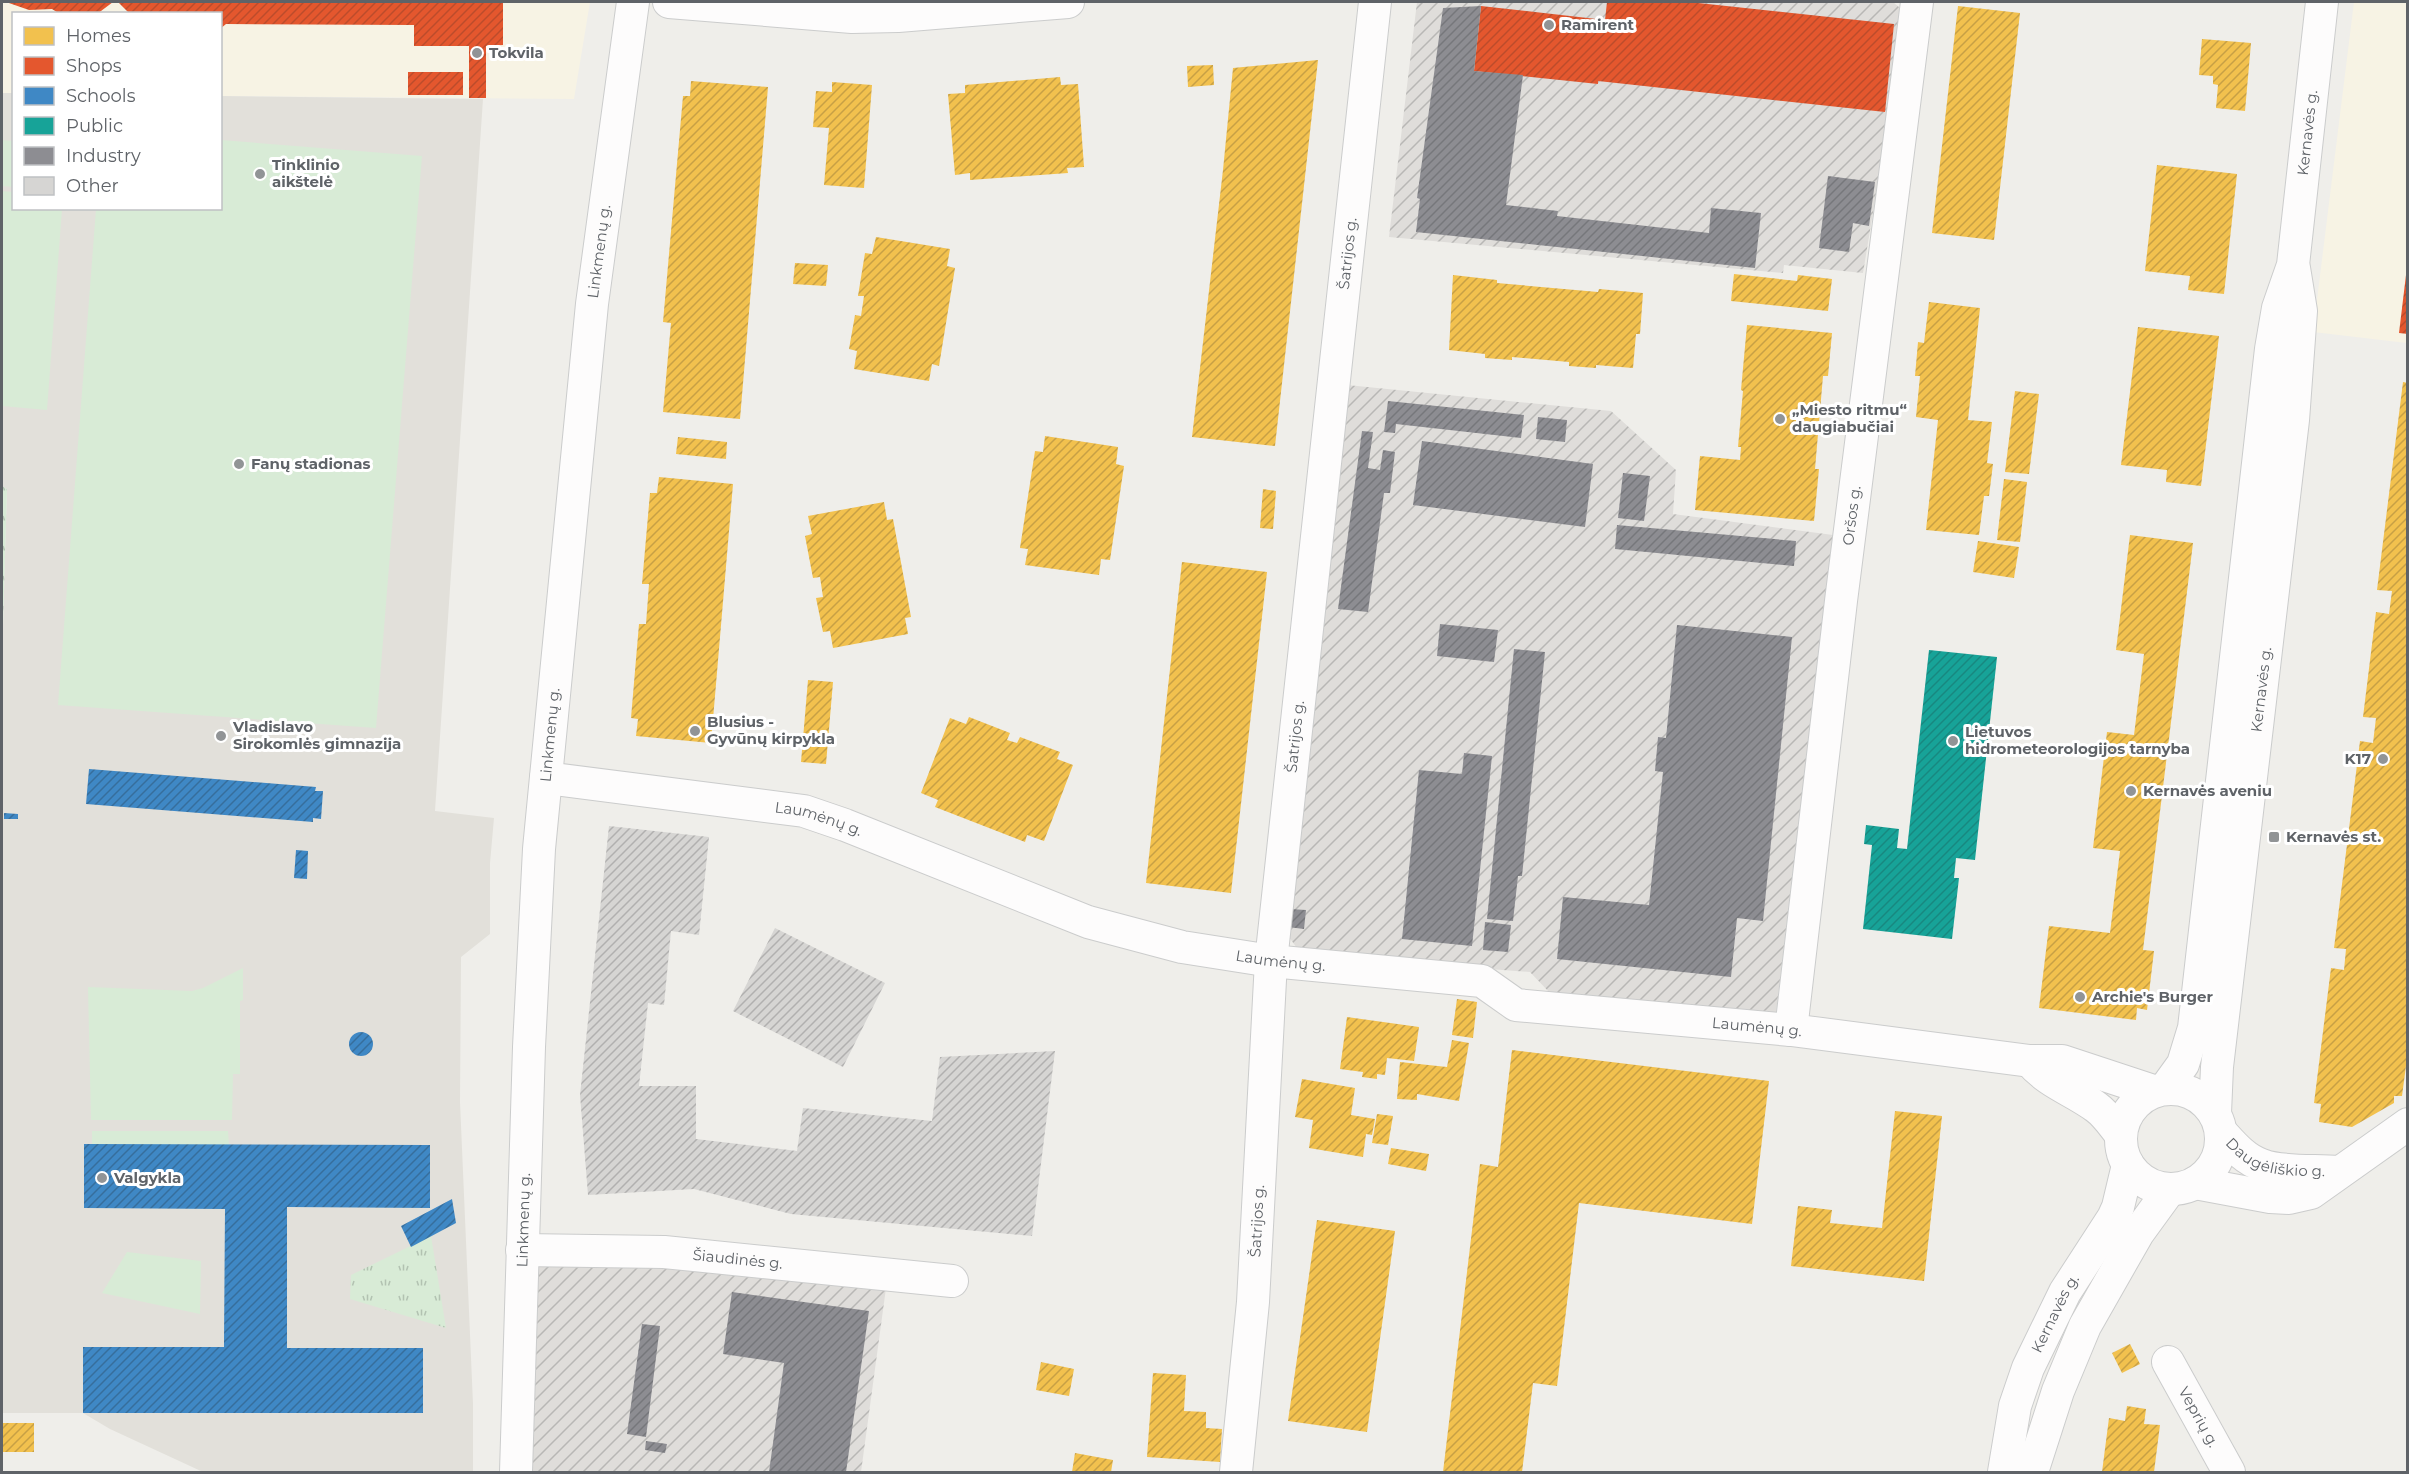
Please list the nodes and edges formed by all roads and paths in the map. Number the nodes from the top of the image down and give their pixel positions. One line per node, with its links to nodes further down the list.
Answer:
1 (633, 2): 8 (street, Linkmenų g.)
2 (669, 2): 3 (street)
3 (1068, 2)
4 (1375, 2): 9 (street, Šatrijos g.)
5 (1917, 2): 10 (street, Oršos g.)
6 (2322, 2): 7 (street, Kernavės g.)
7 (2293, 265): 12 (street, Kernavės g.); 13 (street, Kernavės g.)
8 (546, 778): 9 (street, Laumėnų g.); 18 (street, Linkmenų g.)
9 (1271, 961): 10 (street, Laumėnų g.); 22 (street, Šatrijos g.)
10 (1791, 1030): 11 (street, Laumėnų g.)
11 (2030, 1061): 12 (street, Laumėnų g.); 15 (street)
12 (2159, 1090): 13 (street); 15 (street, Kernavės g.)
13 (2218, 1123): 16 (street, Daugėliškio g.); 17 (street, Kernavės g.)
14 (2408, 1124): 16 (street, Daugėliškio g.)
15 (2124, 1150): 17 (street); 23 (street, Kernavės g.)
16 (2338, 1172): 17 (street, Daugėliškio g.)
17 (2183, 1186): 24 (street, Kernavės g.)
18 (522, 1250): 19 (street, Šiaudinės g.); 21 (street, Linkmenų g.)
19 (952, 1281)
20 (2168, 1362): 25 (street, Veprių g.)
21 (516, 1473)
22 (1236, 1473)
23 (2004, 1473)
24 (2032, 1473)
25 (2229, 1473)

